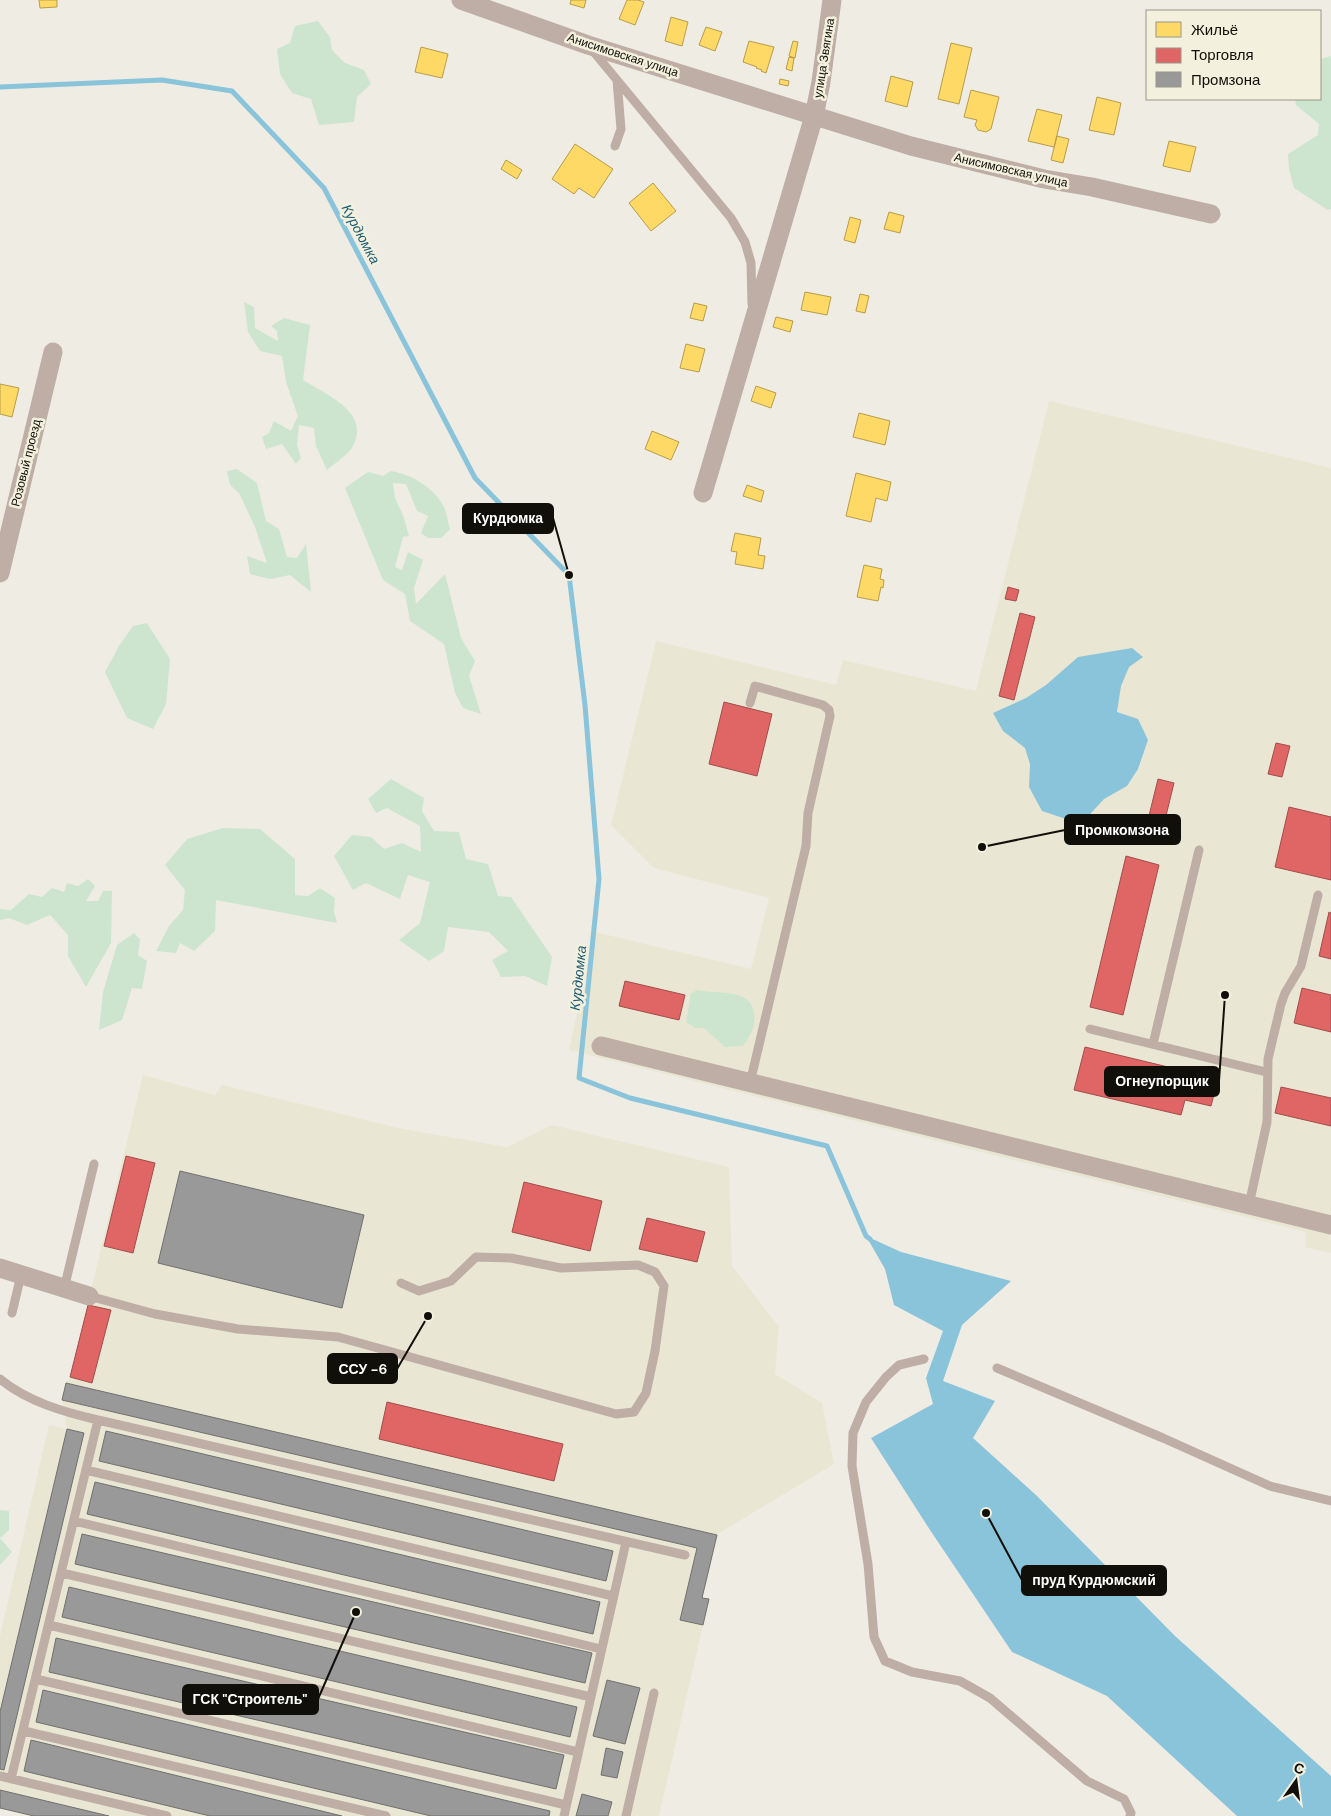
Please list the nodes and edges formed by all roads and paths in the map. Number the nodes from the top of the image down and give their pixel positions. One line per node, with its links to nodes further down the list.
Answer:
1 (462, 0): 3 (street, Анисимовская улица)
2 (832, 0): 5 (street, улица Звягина)
3 (588, 45): 4 (lane); 5 (street, Анисимовская улица)
4 (617, 80): 6 (lane); 8 (lane)
5 (814, 116): 7 (street, Анисимовская улица); 8 (street)
6 (615, 146)
7 (1211, 214)
8 (748, 339): 10 (street)
9 (53, 352): 11 (street, Розовый проезд)
10 (704, 493)
11 (0, 573)
12 (750, 703): 19 (lane)
13 (1199, 850): 16 (lane)
14 (1318, 895): 18 (lane)
15 (1090, 1029): 16 (lane)
16 (1154, 1044): 18 (lane)
17 (601, 1046): 19 (street)
18 (1266, 1072): 21 (lane)
19 (750, 1083): 21 (street)
20 (94, 1164): 26 (lane)
21 (1249, 1205): 22 (street)
22 (1331, 1225)
23 (0, 1268): 24 (street)
24 (21, 1275): 26 (street); 28 (lane)
25 (401, 1283): 27 (lane)
26 (64, 1289): 27 (street)
27 (88, 1296)
28 (12, 1313)
29 (924, 1359): 54 (lane)
30 (997, 1368): 34 (lane)
31 (0, 1379): 32 (lane)
32 (98, 1420): 33 (lane); 36 (lane)
33 (86, 1470): 35 (lane); 39 (lane)
34 (1331, 1501)
35 (74, 1521): 38 (lane); 41 (lane)
36 (626, 1542): 37 (lane); 39 (lane)
37 (685, 1555)
38 (62, 1573): 40 (lane); 44 (lane)
39 (613, 1596): 41 (lane)
40 (49, 1625): 42 (lane); 46 (lane)
41 (602, 1649): 44 (lane)
42 (36, 1679): 45 (lane); 49 (lane)
43 (654, 1693): 53 (lane)
44 (591, 1697): 46 (lane)
45 (24, 1731): 48 (lane); 51 (lane)
46 (578, 1752): 49 (lane)
47 (0, 1776): 48 (lane)
48 (11, 1779): 50 (lane)
49 (566, 1806): 52 (lane)
50 (167, 1816)
51 (386, 1816)
52 (564, 1816)
53 (626, 1816)
54 (1130, 1816)

